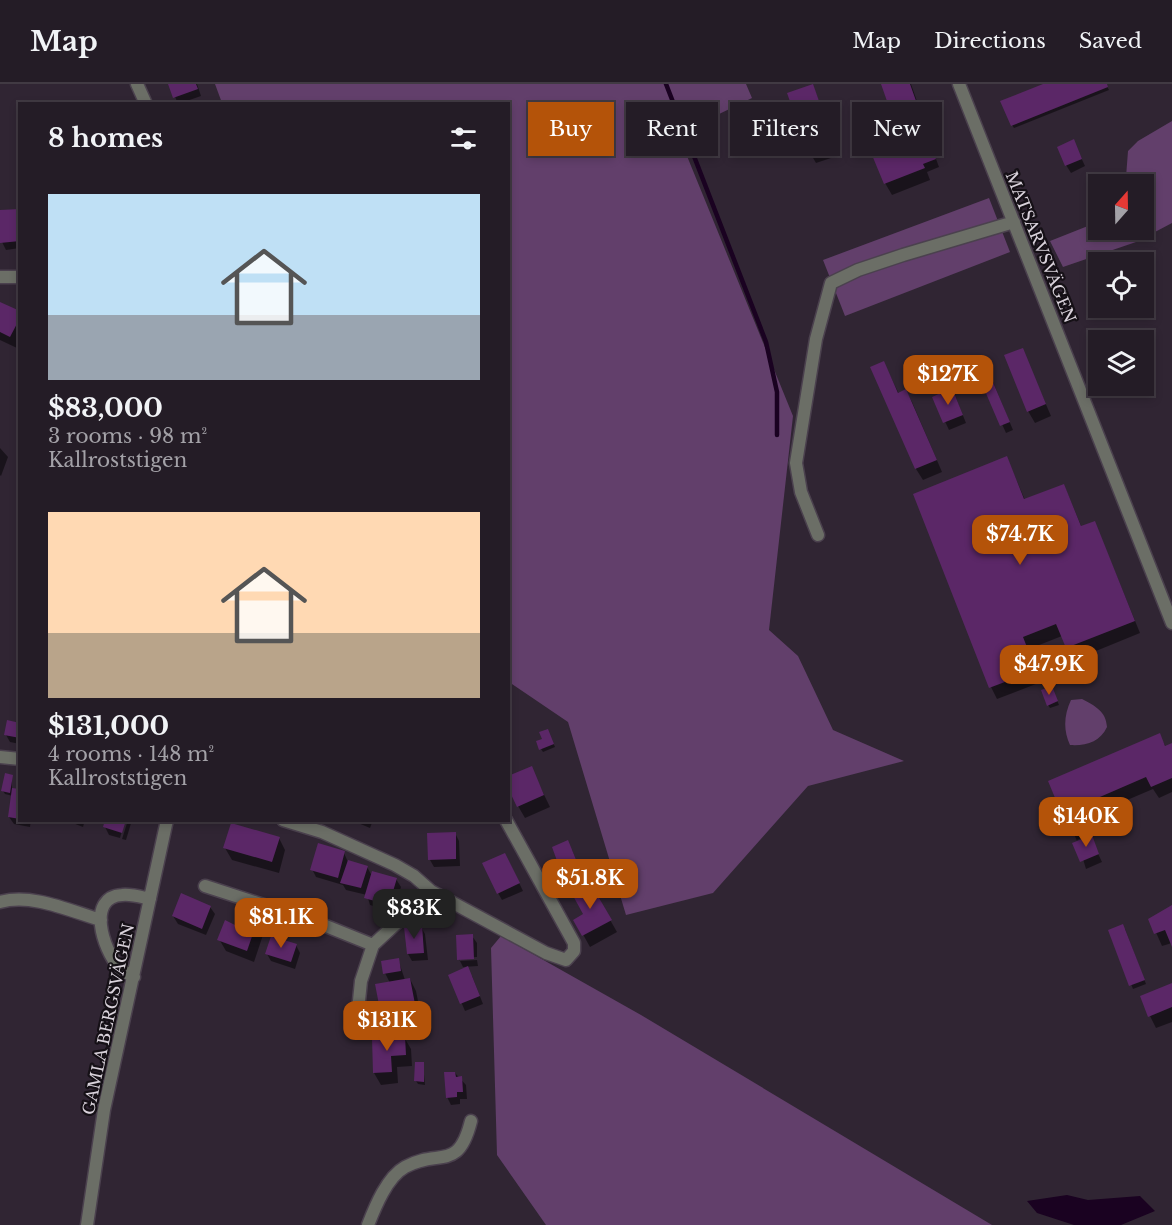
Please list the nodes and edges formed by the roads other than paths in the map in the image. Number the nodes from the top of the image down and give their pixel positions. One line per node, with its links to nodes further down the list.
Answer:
1 (137, 84): 3 (street)
2 (959, 84): 4 (street, MATSARVSVÄGEN)
3 (145, 102)
4 (1014, 222): 7 (street); 8 (street, MATSARVSVÄGEN)
5 (0, 277): 6 (street)
6 (18, 277)
7 (818, 535)
8 (1172, 622)
9 (0, 757): 10 (street)
10 (18, 759)
11 (167, 822): 16 (street, GAMLA BERGSVÄGEN)
12 (289, 822): 15 (street)
13 (507, 822): 15 (street)
14 (205, 886): 19 (street)
15 (431, 891): 19 (street)
16 (150, 899): 18 (street); 20 (street, GAMLA BERGSVÄGEN)
17 (0, 902): 18 (street)
18 (101, 920): 20 (street)
19 (373, 945): 21 (street)
20 (134, 977): 23 (street, GAMLA BERGSVÄGEN)
21 (356, 1030)
22 (471, 1121): 24 (street)
23 (87, 1225)
24 (368, 1225)

